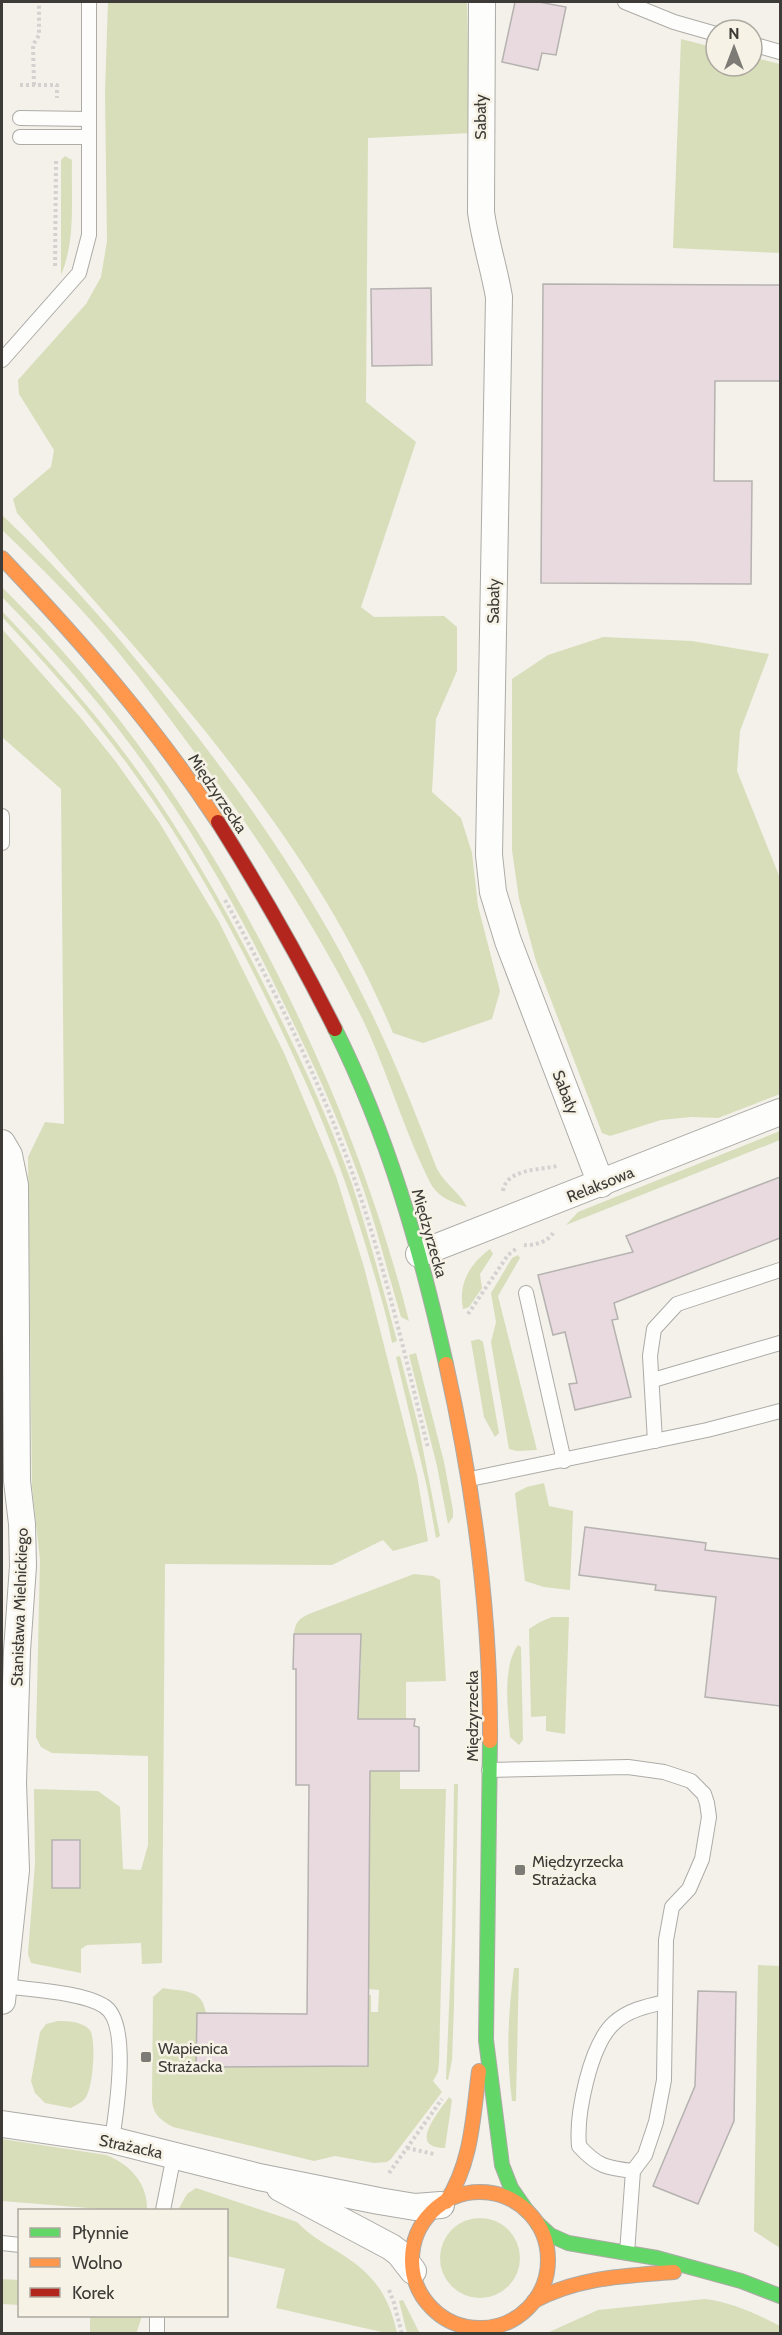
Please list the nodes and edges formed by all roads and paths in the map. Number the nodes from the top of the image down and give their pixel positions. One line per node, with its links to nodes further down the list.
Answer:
1 (39, 2): 9 (path)
2 (89, 2): 12 (lane)
3 (482, 2): 24 (street, Sabały)
4 (625, 2): 5 (lane)
5 (704, 31)
6 (764, 48): 7 (lane)
7 (780, 52)
8 (20, 85): 9 (path)
9 (34, 85): 11 (path)
10 (20, 118): 11 (lane)
11 (57, 119): 12 (lane)
12 (89, 119): 15 (lane)
13 (20, 137): 14 (lane)
14 (57, 137): 15 (lane); 16 (path)
15 (89, 137): 17 (lane)
16 (55, 277)
17 (2, 360)
18 (2, 558): 26 (main road, Międzyrzecka)
19 (2, 816): 20 (lane)
20 (2, 843)
21 (224, 897): 34 (path)
22 (780, 1112): 24 (street, Relaksowa)
23 (2, 1143): 37 (street, Stanisława Mielnickiego)
24 (601, 1184): 26 (street, Relaksowa)
25 (521, 1245): 29 (path)
26 (419, 1254): 36 (main road, Międzyrzecka)
27 (780, 1270): 31 (lane)
28 (526, 1293): 35 (lane)
29 (467, 1316)
30 (780, 1343): 31 (lane)
31 (653, 1380): 33 (lane)
32 (780, 1412): 33 (lane)
33 (655, 1441): 35 (lane)
34 (430, 1459)
35 (564, 1461): 36 (lane)
36 (470, 1479): 38 (main road, Międzyrzecka)
37 (9, 1480): 39 (street, Stanisława Mielnickiego)
38 (489, 1770): 41 (lane); 42 (main road, Międzyrzecka)
39 (7, 1783): 40 (street, Stanisława Mielnickiego)
40 (3, 1994): 45 (lane)
41 (665, 2002): 50 (lane); 50 (lane)
42 (485, 2034): 52 (main road, Międzyrzecka); 54 (main road, Międzyrzecka)
43 (442, 2099): 46 (path)
44 (2, 2124): 45 (street, Strażacka)
45 (112, 2140): 47 (street, Strażacka)
46 (407, 2148): 48 (path); 49 (path)
47 (174, 2155): 51 (street, Strażacka); 53 (lane)
48 (437, 2155)
49 (390, 2171)
50 (633, 2171): 58 (lane)
51 (259, 2177): 52 (street, Strażacka); 60 (street, Strażacka)
52 (443, 2204): 54 (main road); 60 (main road)
53 (163, 2209)
54 (527, 2211): 55 (main road)
55 (537, 2223): 58 (main road); 64 (main road)
56 (2, 2243): 57 (lane)
57 (18, 2245)
58 (627, 2252): 59 (main road); 61 (lane)
59 (700, 2270): 61 (main road); 63 (main road)
60 (413, 2271): 65 (main road)
61 (626, 2276): 64 (main road)
62 (385, 2285): 69 (path)
63 (780, 2296)
64 (534, 2301): 67 (main road)
65 (440, 2315): 67 (main road); 70 (main road)
66 (157, 2317): 68 (lane)
67 (514, 2319): 71 (main road)
68 (157, 2334)
69 (402, 2334)
70 (452, 2334)
71 (504, 2334)

